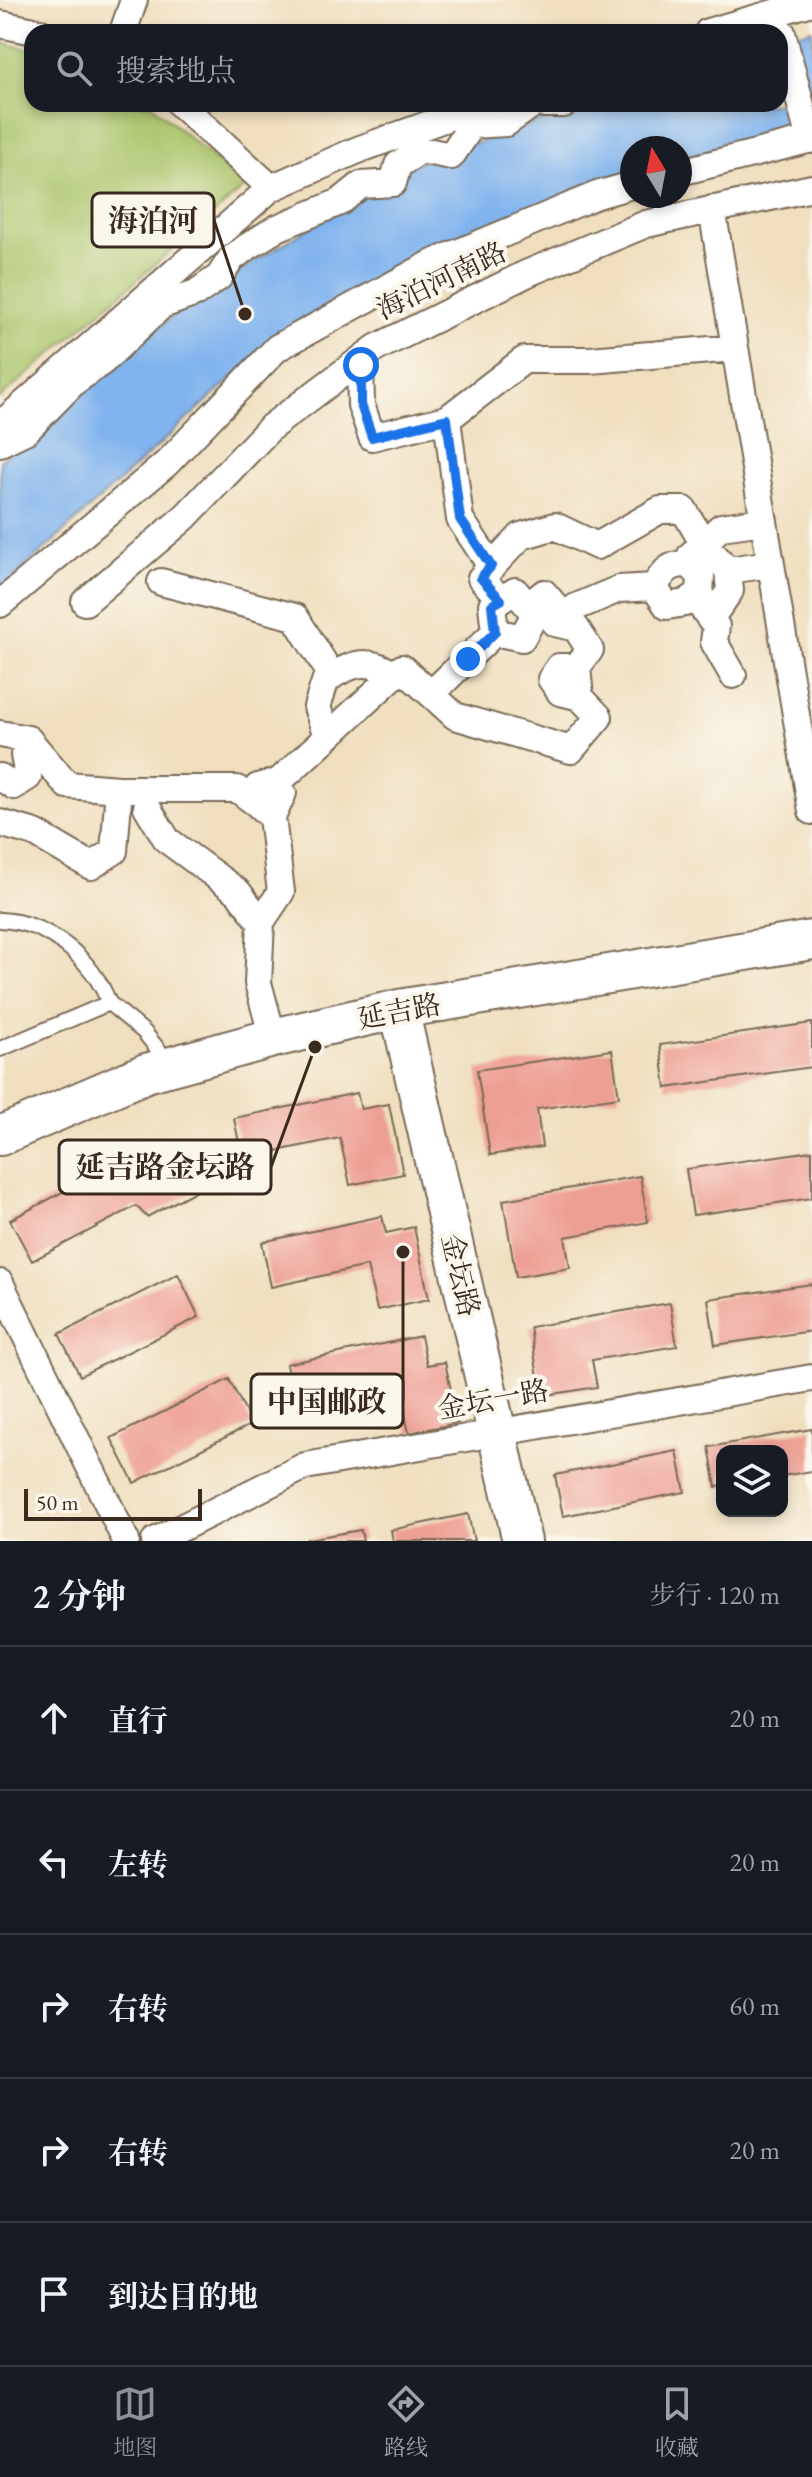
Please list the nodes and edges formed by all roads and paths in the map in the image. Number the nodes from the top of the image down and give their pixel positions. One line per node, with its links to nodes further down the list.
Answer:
1 (134, 0): 5 (street)
2 (812, 2): 6 (street)
3 (812, 21): 8 (street)
4 (0, 24): 7 (street)
5 (126, 24)
6 (736, 24)
7 (24, 29)
8 (788, 31)
9 (788, 58): 13 (street)
10 (189, 112): 15 (street)
11 (463, 112): 15 (street)
12 (522, 112): 23 (street)
13 (811, 139): 14 (street)
14 (692, 169)
15 (271, 188): 22 (street)
16 (620, 188): 35 (street)
17 (812, 188): 18 (street, 海泊河南路)
18 (712, 209): 19 (street); 20 (street, 海泊河南路)
19 (735, 348): 21 (street); 24 (street)
20 (360, 361): 21 (street); 34 (street, 海泊河南路)
21 (447, 419): 28 (street)
22 (0, 425)
23 (0, 443)
24 (764, 521): 25 (street); 27 (street)
25 (703, 543): 26 (street); 28 (street); 29 (street)
26 (682, 564): 31 (street); 32 (street)
27 (771, 564): 29 (street); 51 (street)
28 (491, 566): 33 (street)
29 (728, 570): 38 (street)
30 (161, 582): 42 (street)
31 (654, 587): 32 (street); 37 (street)
32 (694, 597): 38 (street)
33 (501, 600): 36 (street); 39 (street)
34 (85, 602)
35 (0, 604)
36 (528, 606): 37 (street); 39 (street)
37 (570, 614): 43 (street)
38 (710, 619): 41 (street)
39 (495, 632): 43 (street)
40 (394, 675): 42 (street); 43 (street); 45 (street)
41 (733, 675)
42 (332, 676): 45 (street)
43 (431, 694)
44 (0, 734): 46 (street)
45 (327, 736): 49 (street)
46 (28, 739): 47 (street); 48 (street)
47 (0, 777)
48 (119, 789): 49 (street); 52 (street)
49 (268, 802): 54 (street)
50 (147, 807): 54 (street)
51 (812, 811)
52 (0, 823)
53 (0, 920): 56 (lane)
54 (261, 922): 58 (street)
55 (812, 940): 57 (main road, 延吉路)
56 (109, 1003): 59 (lane); 60 (lane)
57 (399, 1009): 58 (main road, 延吉路); 64 (main road, 金坛路)
58 (273, 1038): 60 (main road, 延吉路)
59 (0, 1049)
60 (171, 1065): 61 (main road, 延吉路)
61 (0, 1136)
62 (0, 1283): 65 (street)
63 (812, 1378): 64 (street, 金坛一路)
64 (497, 1430): 66 (street, 金坛一路); 67 (main road, 金坛路)
65 (126, 1541)
66 (155, 1541)
67 (522, 1541)

